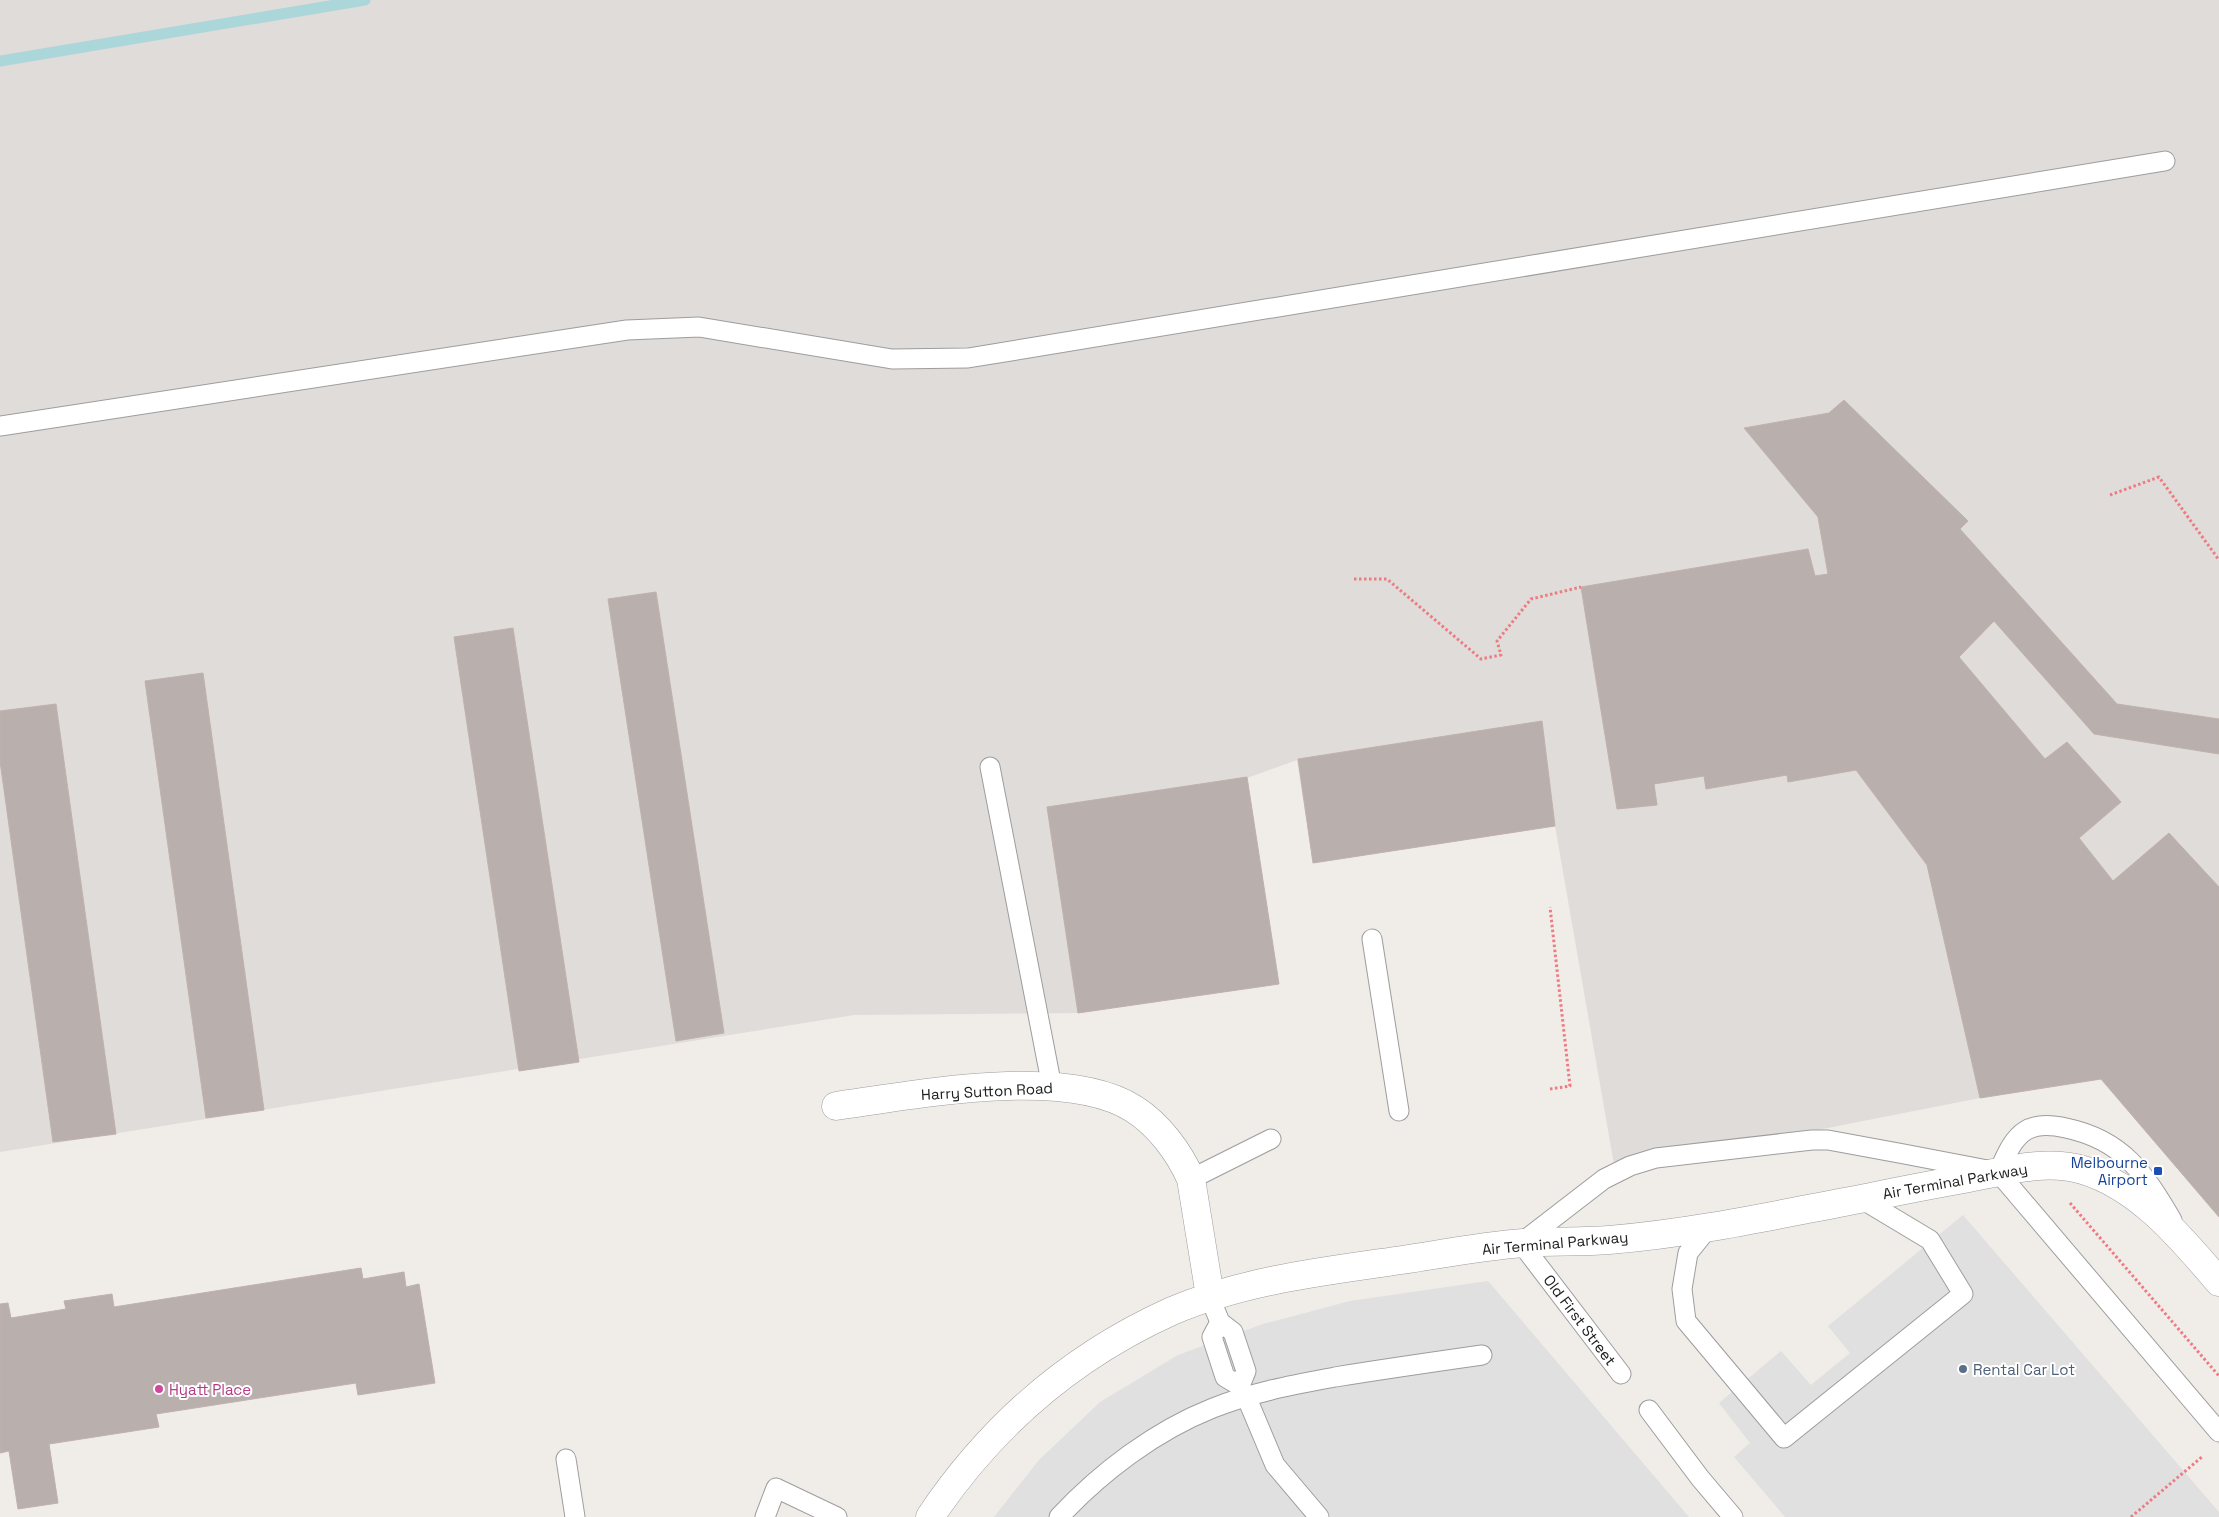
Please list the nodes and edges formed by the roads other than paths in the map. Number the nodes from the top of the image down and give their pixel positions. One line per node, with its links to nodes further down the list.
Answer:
1 (2165, 161): 2 (lane)
2 (0, 426)
3 (990, 767): 5 (lane)
4 (1372, 939): 7 (lane)
5 (1052, 1087): 6 (street, Harry Sutton Road); 10 (street, Harry Sutton Road)
6 (836, 1106)
7 (1400, 1111)
8 (1271, 1139): 10 (lane)
9 (1998, 1172): 11 (street, Air Terminal Parkway); 13 (street, Air Terminal Parkway); 13 (lane); 14 (lane); 21 (lane)
10 (1191, 1179): 16 (street, Harry Sutton Road)
11 (1860, 1198): 12 (street, Air Terminal Parkway); 12 (lane)
12 (1709, 1227): 14 (street, Air Terminal Parkway)
13 (2183, 1240): 15 (street, Air Terminal Parkway)
14 (1521, 1243): 16 (street, Air Terminal Parkway); 18 (lane, Old First Street)
15 (2219, 1282)
16 (1210, 1296): 19 (lane); 26 (street, Air Terminal Parkway)
17 (1482, 1355): 19 (lane)
18 (1621, 1374)
19 (1243, 1391): 27 (lane); 28 (lane)
20 (1649, 1410): 29 (lane)
21 (2219, 1432)
22 (566, 1459): 23 (lane)
23 (575, 1517)
24 (765, 1517): 25 (lane)
25 (837, 1517)
26 (930, 1517)
27 (1059, 1517)
28 (1319, 1517)
29 (1733, 1517)

